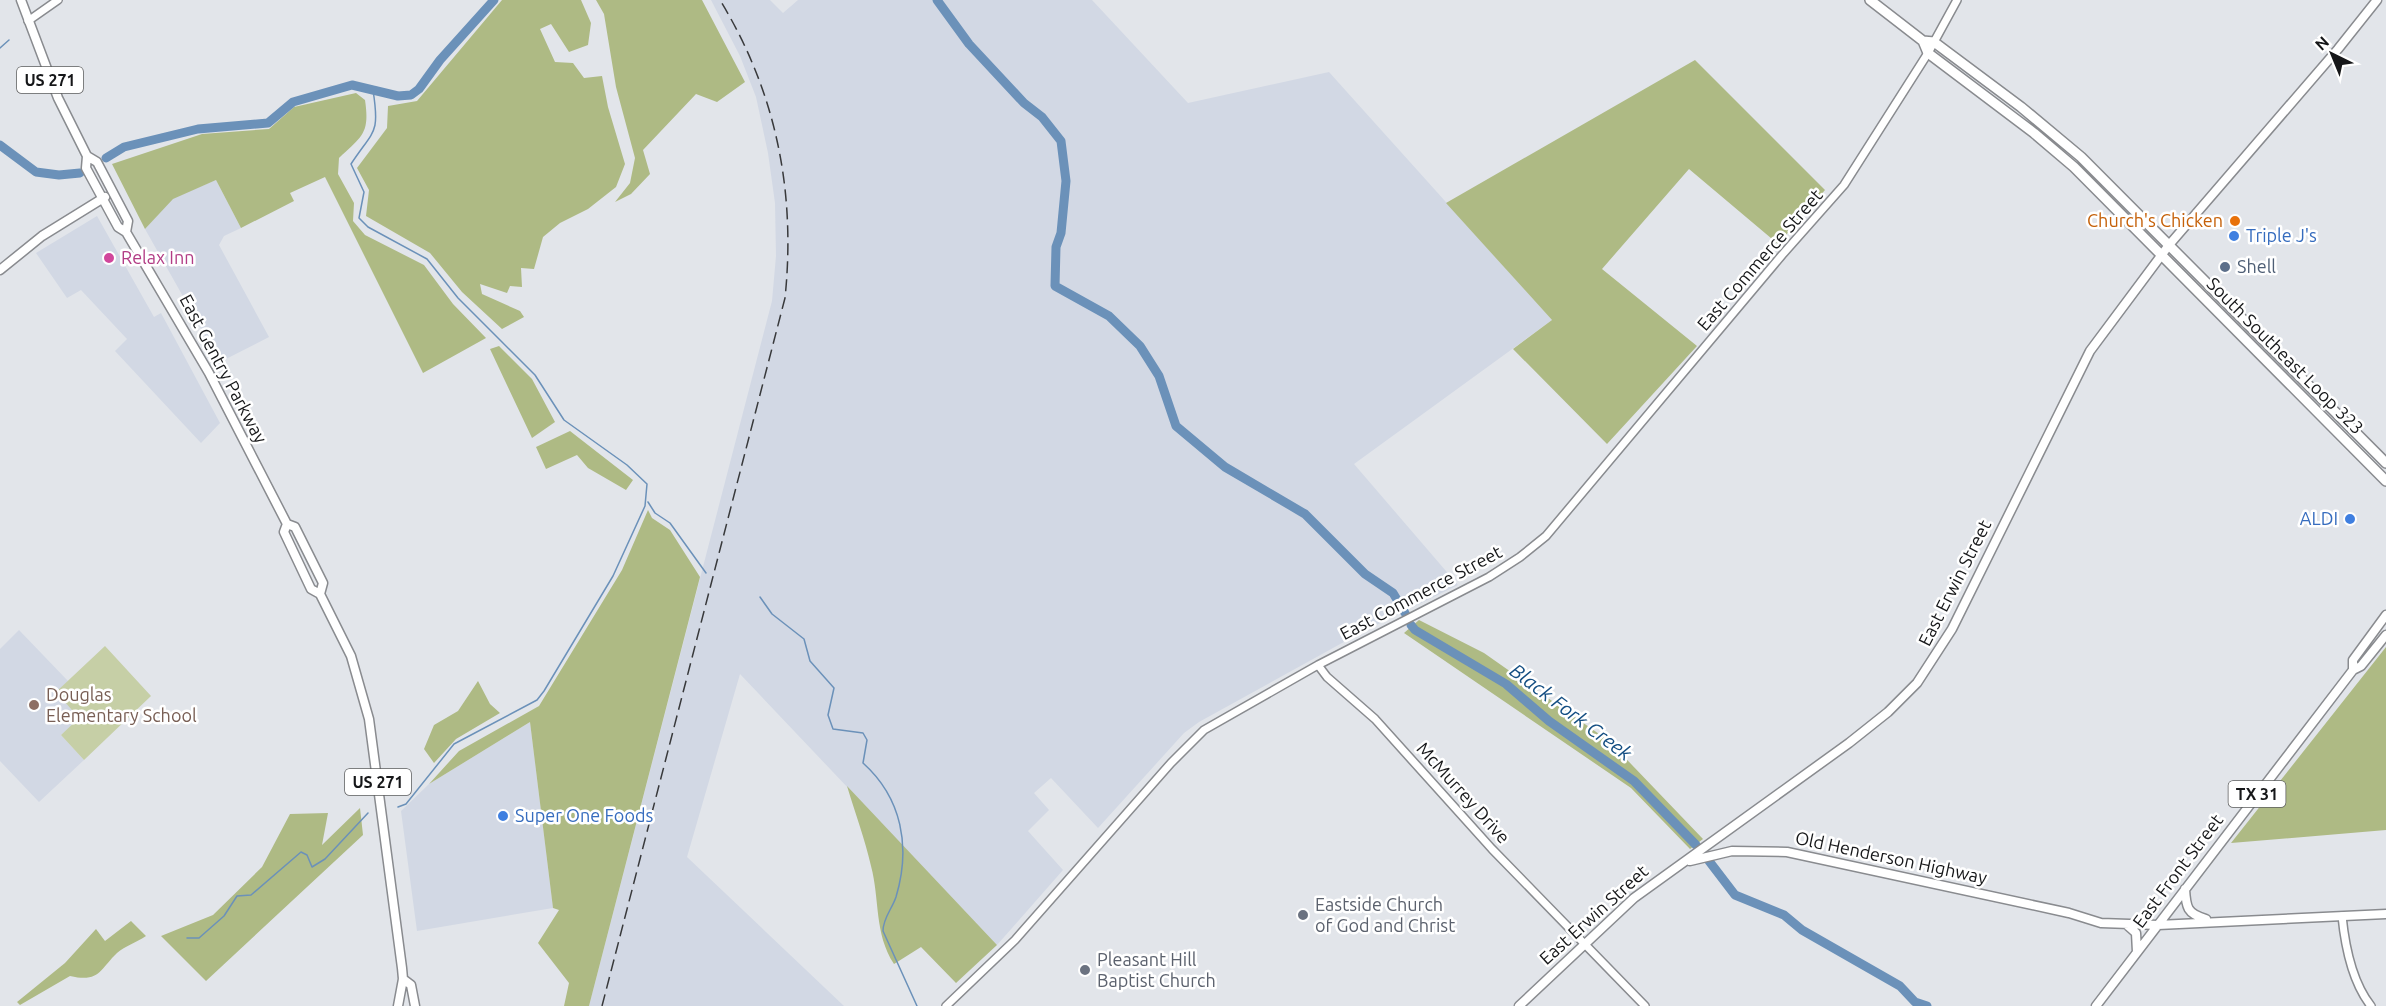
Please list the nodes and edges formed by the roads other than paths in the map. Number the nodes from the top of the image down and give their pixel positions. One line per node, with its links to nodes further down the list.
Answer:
1 (21, 0): 6 (main road, East Gentry Parkway / US 271)
2 (58, 0): 6 (street)
3 (1869, 0): 7 (highway)
4 (1957, 0): 8 (street, East Commerce Street)
5 (2377, 0): 14 (main road, East Erwin Street)
6 (28, 21): 10 (main road, East Gentry Parkway / US 271)
7 (1923, 41): 8 (highway); 9 (highway)
8 (1934, 42): 9 (street, East Commerce Street); 14 (highway, South Southeast Loop 323)
9 (1928, 53): 15 (highway, South Southeast Loop 323); 23 (street, East Commerce Street)
10 (87, 156): 11 (main road, East Gentry Parkway / US 271); 12 (main road, East Gentry Parkway / US 271)
11 (113, 193): 12 (main road); 13 (main road, East Gentry Parkway / US 271)
12 (103, 199): 13 (main road, East Gentry Parkway / US 271); 16 (main road)
13 (126, 232): 19 (main road, East Gentry Parkway / US 271)
14 (2169, 245): 15 (main road, East Erwin Street); 17 (highway, South Southeast Loop 323)
15 (2162, 254): 18 (highway, South Southeast Loop 323); 25 (main road, East Erwin Street)
16 (0, 270)
17 (2386, 463)
18 (2386, 481)
19 (287, 524): 20 (main road, East Gentry Parkway / US 271); 20 (main road, East Gentry Parkway / US 271)
20 (320, 594): 38 (main road, East Gentry Parkway / US 271)
21 (2386, 615): 24 (main road, East Front Street / TX 31)
22 (2386, 635): 24 (main road, East Front Street / TX 31)
23 (1318, 665): 36 (street, McMurrey Drive); 41 (street, East Commerce Street)
24 (2353, 670): 28 (main road, East Front Street / TX 31)
25 (1723, 833): 26 (main road); 27 (main road, East Erwin Street)
26 (1732, 850): 27 (main road, Old Henderson Highway); 32 (main road, Old Henderson Highway)
27 (1678, 865): 36 (main road, East Erwin Street)
28 (2186, 889): 31 (main road); 34 (main road, East Front Street / TX 31)
29 (2386, 915): 30 (main road, Old Henderson Highway)
30 (2342, 916): 33 (main road, Old Henderson Highway); 45 (street)
31 (2205, 919): 33 (main road, Old Henderson Highway); 34 (main road, Old Henderson Highway)
32 (2096, 920): 34 (main road, Old Henderson Highway); 35 (main road, Old Henderson Highway)
33 (2227, 921): 34 (main road, Old Henderson Highway)
34 (2161, 922): 35 (main road, Old Henderson Highway); 37 (main road, East Front Street / TX 31)
35 (2124, 924): 37 (main road)
36 (1585, 943): 42 (main road, East Erwin Street); 43 (street, McMurrey Drive)
37 (2138, 953): 44 (main road, East Front Street / TX 31)
38 (403, 980): 39 (main road, East Gentry Parkway / US 271); 40 (main road, East Gentry Parkway / US 271)
39 (400, 1006)
40 (415, 1006)
41 (946, 1006)
42 (1519, 1006)
43 (1645, 1006)
44 (2096, 1006)
45 (2371, 1006)

